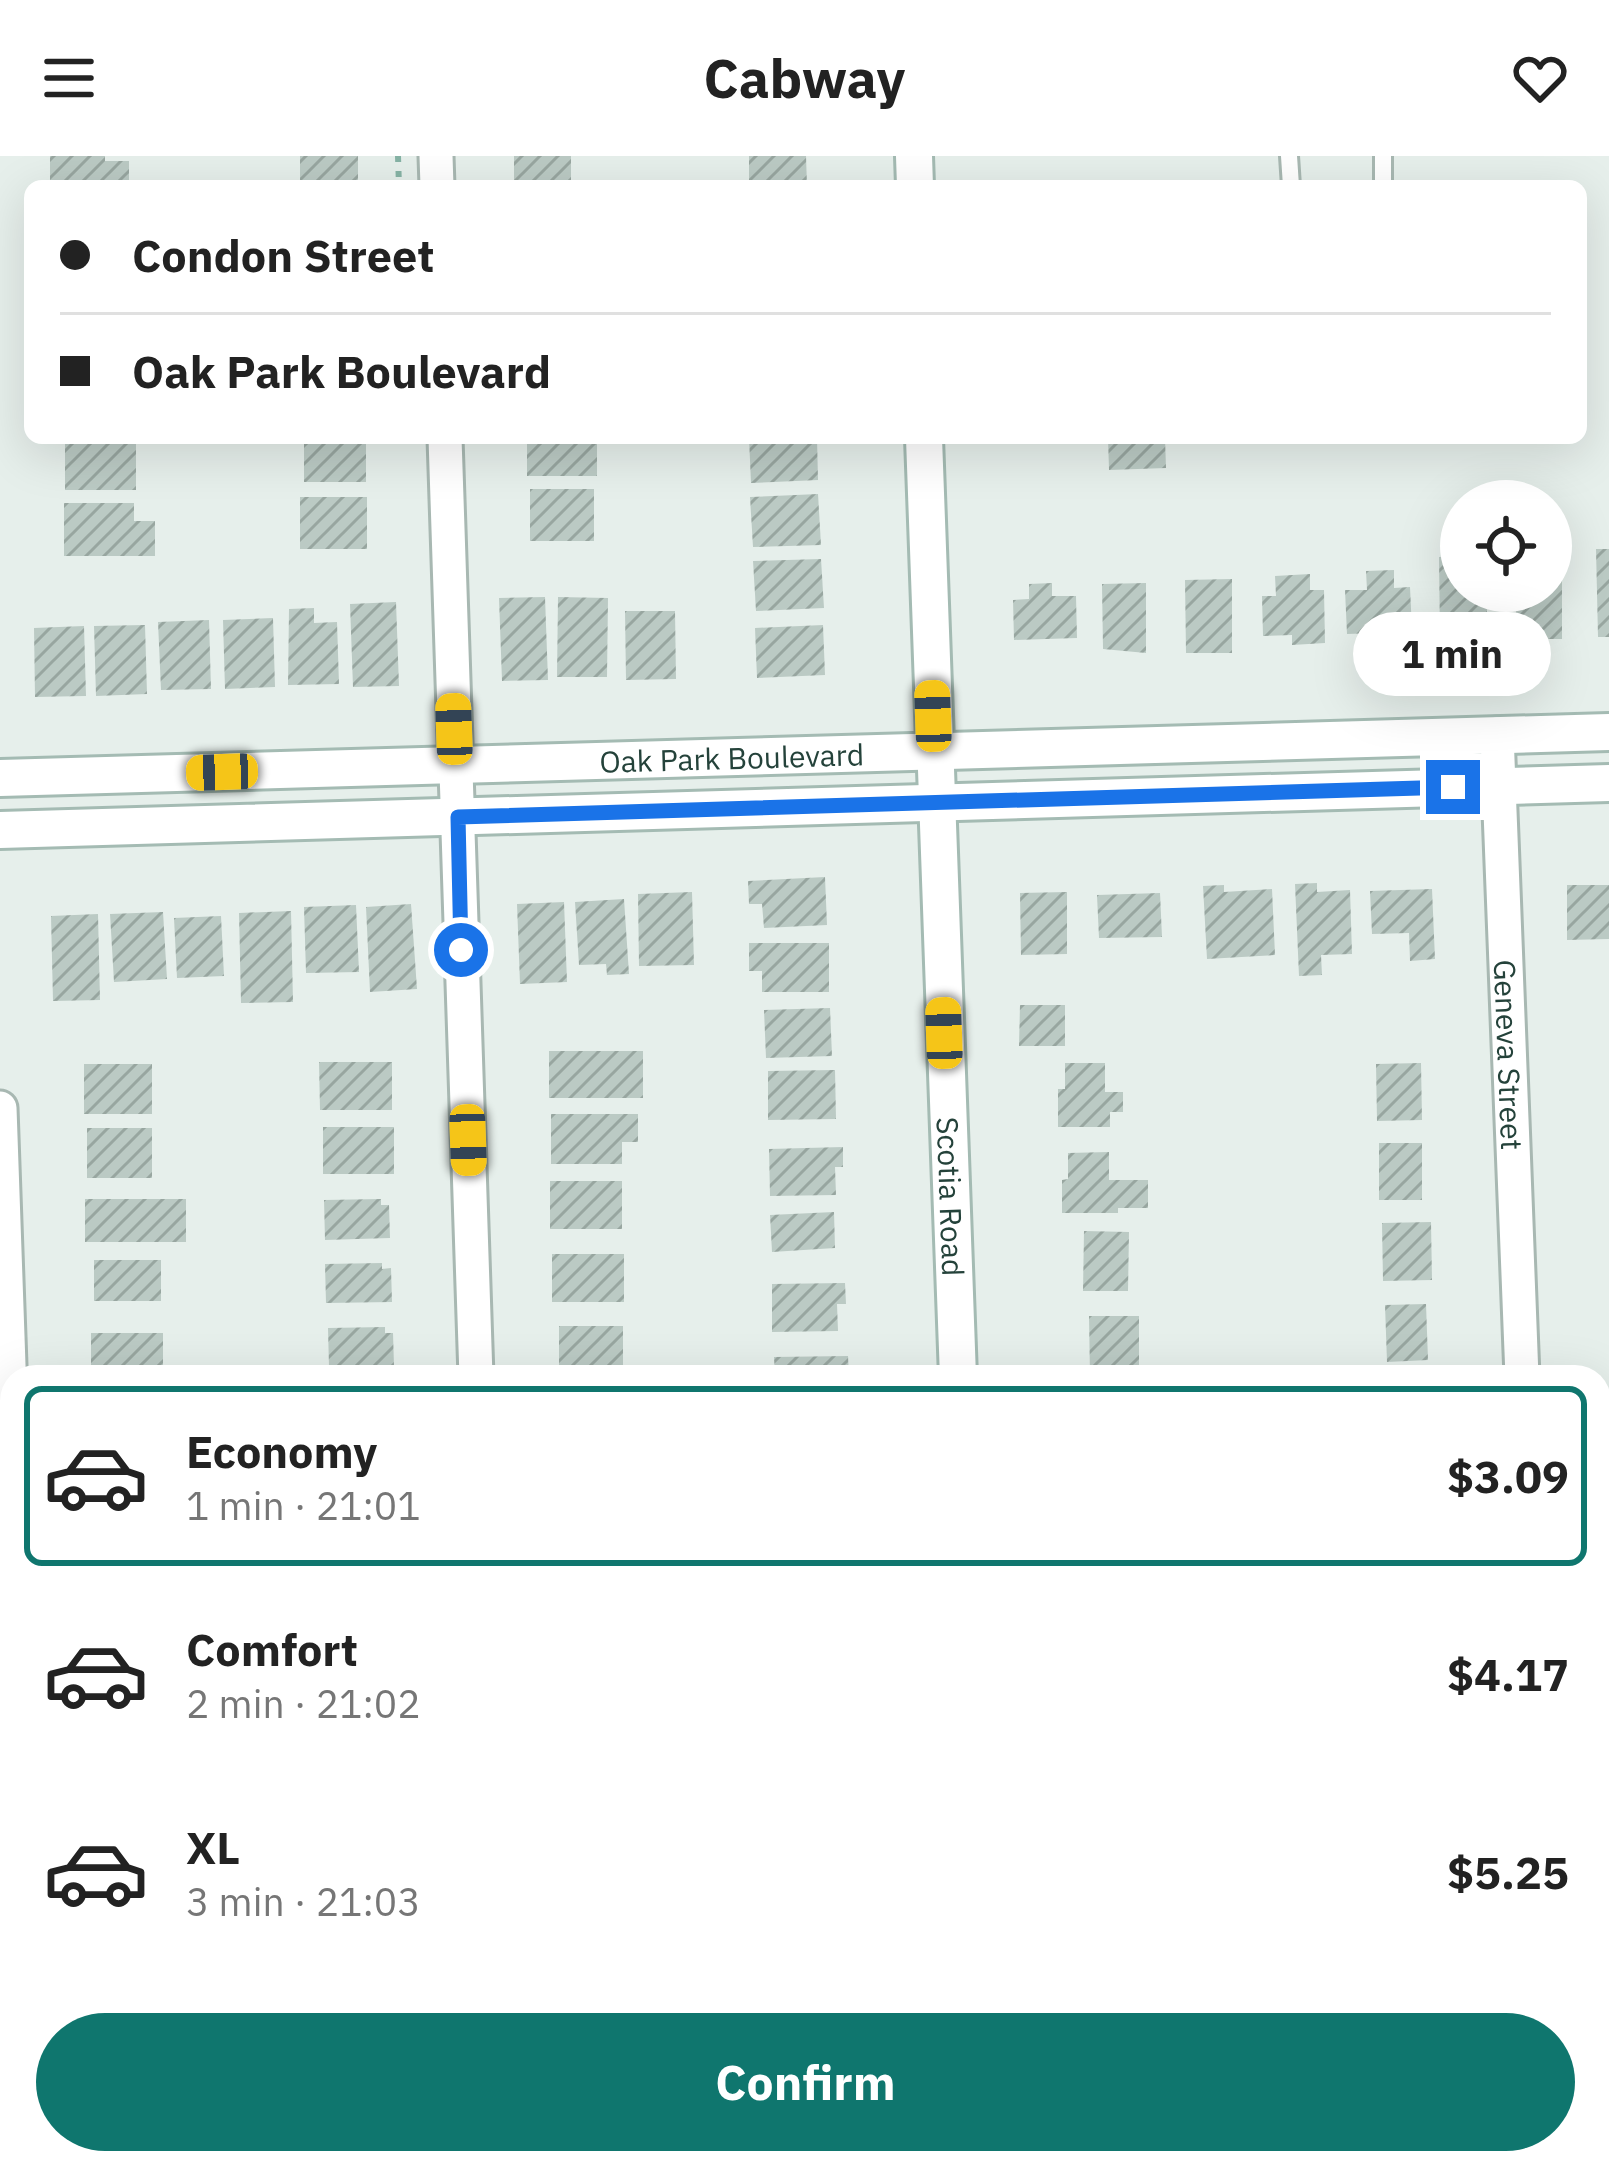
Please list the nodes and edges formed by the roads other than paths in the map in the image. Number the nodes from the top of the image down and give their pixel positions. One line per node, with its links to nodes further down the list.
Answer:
1 (445, 444): 6 (street)
2 (924, 444): 5 (street, Scotia Road)
3 (1609, 732): 4 (street, Oak Park Boulevard)
4 (1497, 734): 5 (street, Oak Park Boulevard); 9 (street, Geneva Street)
5 (934, 752): 6 (street, Oak Park Boulevard); 10 (street, Scotia Road)
6 (456, 766): 7 (street, Oak Park Boulevard); 11 (street)
7 (0, 778)
8 (1609, 782): 9 (street, Oak Park Boulevard)
9 (1499, 785): 10 (street, Oak Park Boulevard); 17 (street, Geneva Street)
10 (936, 802): 11 (street, Oak Park Boulevard); 16 (street, Scotia Road)
11 (458, 817): 12 (street, Oak Park Boulevard); 15 (street)
12 (0, 830)
13 (0, 1108): 14 (street)
14 (9, 1365)
15 (476, 1365)
16 (958, 1365)
17 (1522, 1365)

